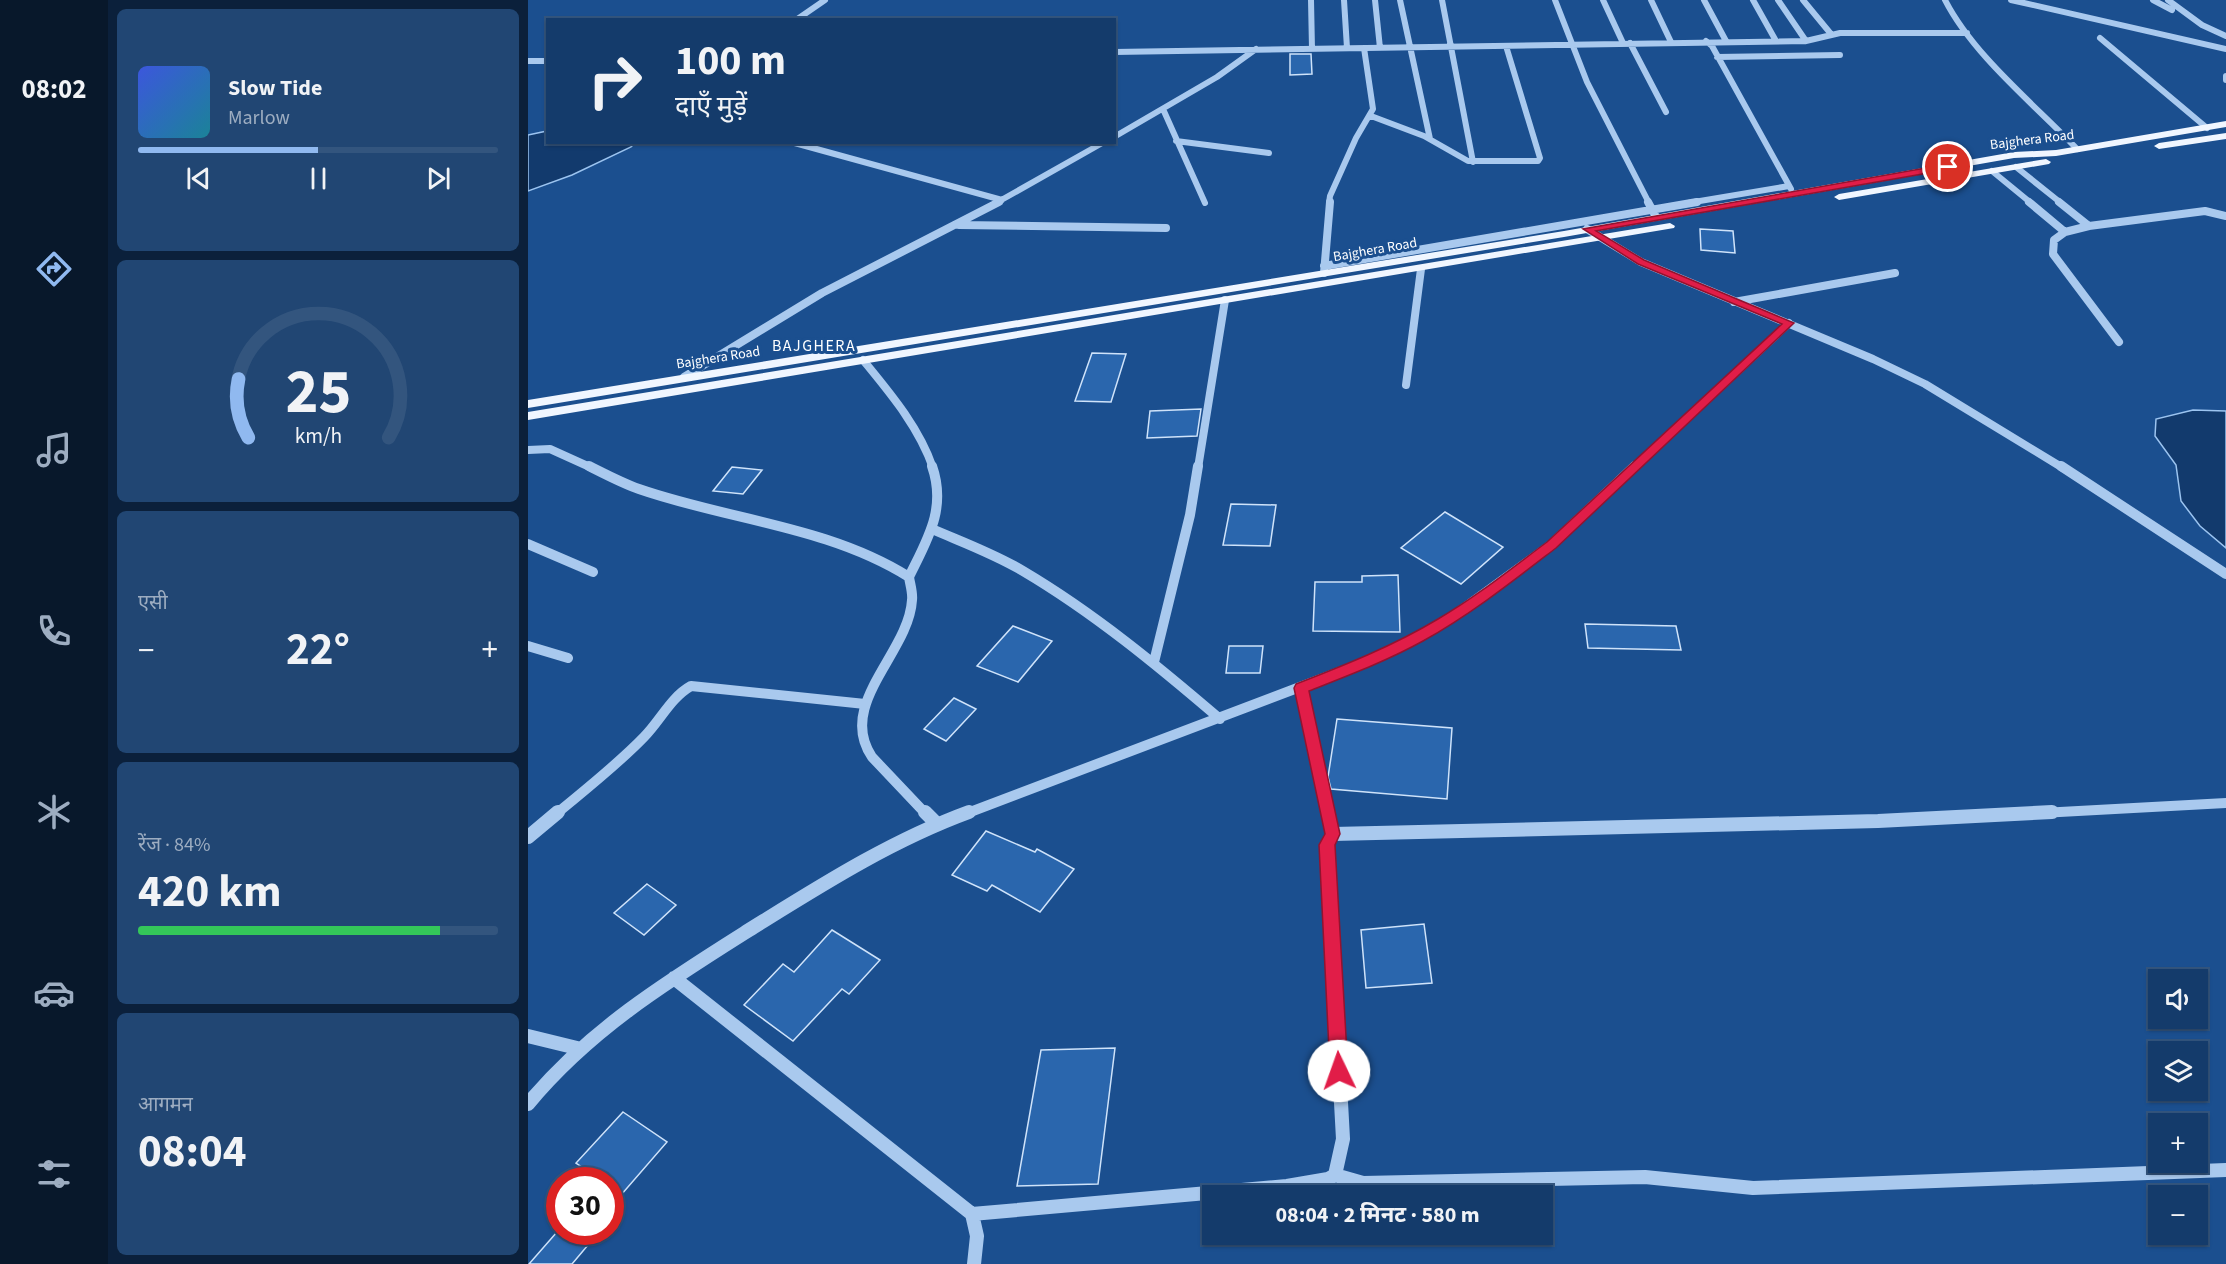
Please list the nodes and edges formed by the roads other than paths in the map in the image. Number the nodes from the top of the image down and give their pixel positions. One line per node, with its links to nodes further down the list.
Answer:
1 (825, 0): 18 (street)
2 (1311, 0): 38 (street)
3 (1344, 0): 34 (street)
4 (1375, 0): 36 (street)
5 (1400, 0): 33 (street)
6 (1442, 0): 31 (street)
7 (1555, 0): 30 (street)
8 (1603, 0): 29 (street)
9 (1651, 0): 28 (street)
10 (1704, 0): 25 (street)
11 (1754, 0): 26 (street)
12 (1778, 0): 27 (street)
13 (1803, 0): 21 (street)
14 (1945, 0): 20 (street)
15 (2011, 0): 37 (street)
16 (2153, 0): 19 (street)
17 (2168, 0): 19 (street)
18 (799, 18)
19 (2202, 25): 22 (street)
20 (1967, 33): 21 (street); 56 (street)
21 (1831, 34): 27 (street)
22 (2226, 36)
23 (2100, 38): 49 (street)
24 (1706, 41): 25 (street); 28 (street); 42 (street)
25 (1726, 41): 26 (street)
26 (1776, 41): 27 (street)
27 (1806, 41)
28 (1671, 42): 29 (street)
29 (1627, 43): 30 (street); 46 (street)
30 (1571, 45): 32 (street); 64 (street)
31 (1449, 46): 32 (street); 33 (street); 58 (street)
32 (1506, 46): 58 (street)
33 (1412, 47): 36 (street); 52 (street)
34 (1347, 48): 35 (street); 38 (street)
35 (1364, 48): 36 (street); 47 (street)
36 (1380, 48)
37 (2226, 48)
38 (1312, 49): 39 (street)
39 (1256, 50): 40 (street); 45 (street)
40 (1116, 52)
41 (1840, 56): 42 (street)
42 (1717, 57): 61 (street)
43 (528, 61): 44 (street)
44 (546, 61)
45 (1164, 109): 50 (street); 53 (street)
46 (1666, 112)
47 (1371, 116): 52 (street); 73 (street)
48 (2226, 124): 49 (main road, Bajghera Road)
49 (2207, 128): 56 (main road, Bajghera Road)
50 (1116, 136)
51 (2226, 136): 59 (main road, Bajghera Road)
52 (1430, 139): 58 (street)
53 (1176, 141): 57 (street); 63 (street)
54 (798, 144): 62 (street)
55 (1100, 144): 62 (street)
56 (2077, 149): 61 (main road, Bajghera Road)
57 (1269, 153)
58 (1473, 162)
59 (2016, 167): 60 (main road, Bajghera Road); 67 (street)
60 (1992, 171): 70 (street); 71 (main road, Bajghera Road)
61 (1792, 190): 64 (main road, Bajghera Road)
62 (1002, 200): 66 (street)
63 (1205, 203)
64 (1654, 213): 69 (main road, Bajghera Road); 73 (street)
65 (2226, 216): 67 (street)
66 (958, 225): 68 (street); 80 (street)
67 (2090, 226): 70 (street)
68 (1166, 228)
69 (1587, 229): 71 (street); 73 (main road, Bajghera Road)
70 (2065, 232): 78 (street)
71 (1602, 238): 72 (main road, Bajghera Road); 76 (street)
72 (1421, 269): 75 (main road, Bajghera Road); 81 (street)
73 (1324, 270): 80 (main road, Bajghera Road)
74 (1895, 273): 76 (street)
75 (1225, 300): 79 (main road, Bajghera Road); 92 (street)
76 (1734, 302): 77 (street)
77 (1789, 323): 88 (street); 93 (street)
78 (2119, 342)
79 (863, 360): 83 (main road, Bajghera Road); 85 (street)
80 (684, 377): 82 (main road, Bajghera Road)
81 (1406, 385)
82 (528, 404)
83 (528, 416)
84 (528, 450): 89 (street)
85 (932, 529): 89 (street); 92 (street)
86 (528, 544): 87 (street)
87 (593, 572)
88 (2226, 574)
89 (909, 577): 94 (street)
90 (528, 646): 91 (street)
91 (568, 658)
92 (1154, 662): 95 (street)
93 (1301, 688): 95 (street); 98 (street)
94 (865, 704): 97 (street); 99 (street)
95 (1220, 719): 97 (street)
96 (2226, 802): 98 (street)
97 (938, 824): 100 (street)
98 (1332, 834): 105 (street)
99 (528, 837)
100 (674, 978): 102 (street); 106 (street)
101 (528, 1036): 102 (street)
102 (577, 1048): 103 (street)
103 (528, 1104)
104 (2226, 1170): 105 (street)
105 (1335, 1175): 106 (street)
106 (972, 1214): 107 (street)
107 (974, 1264)

